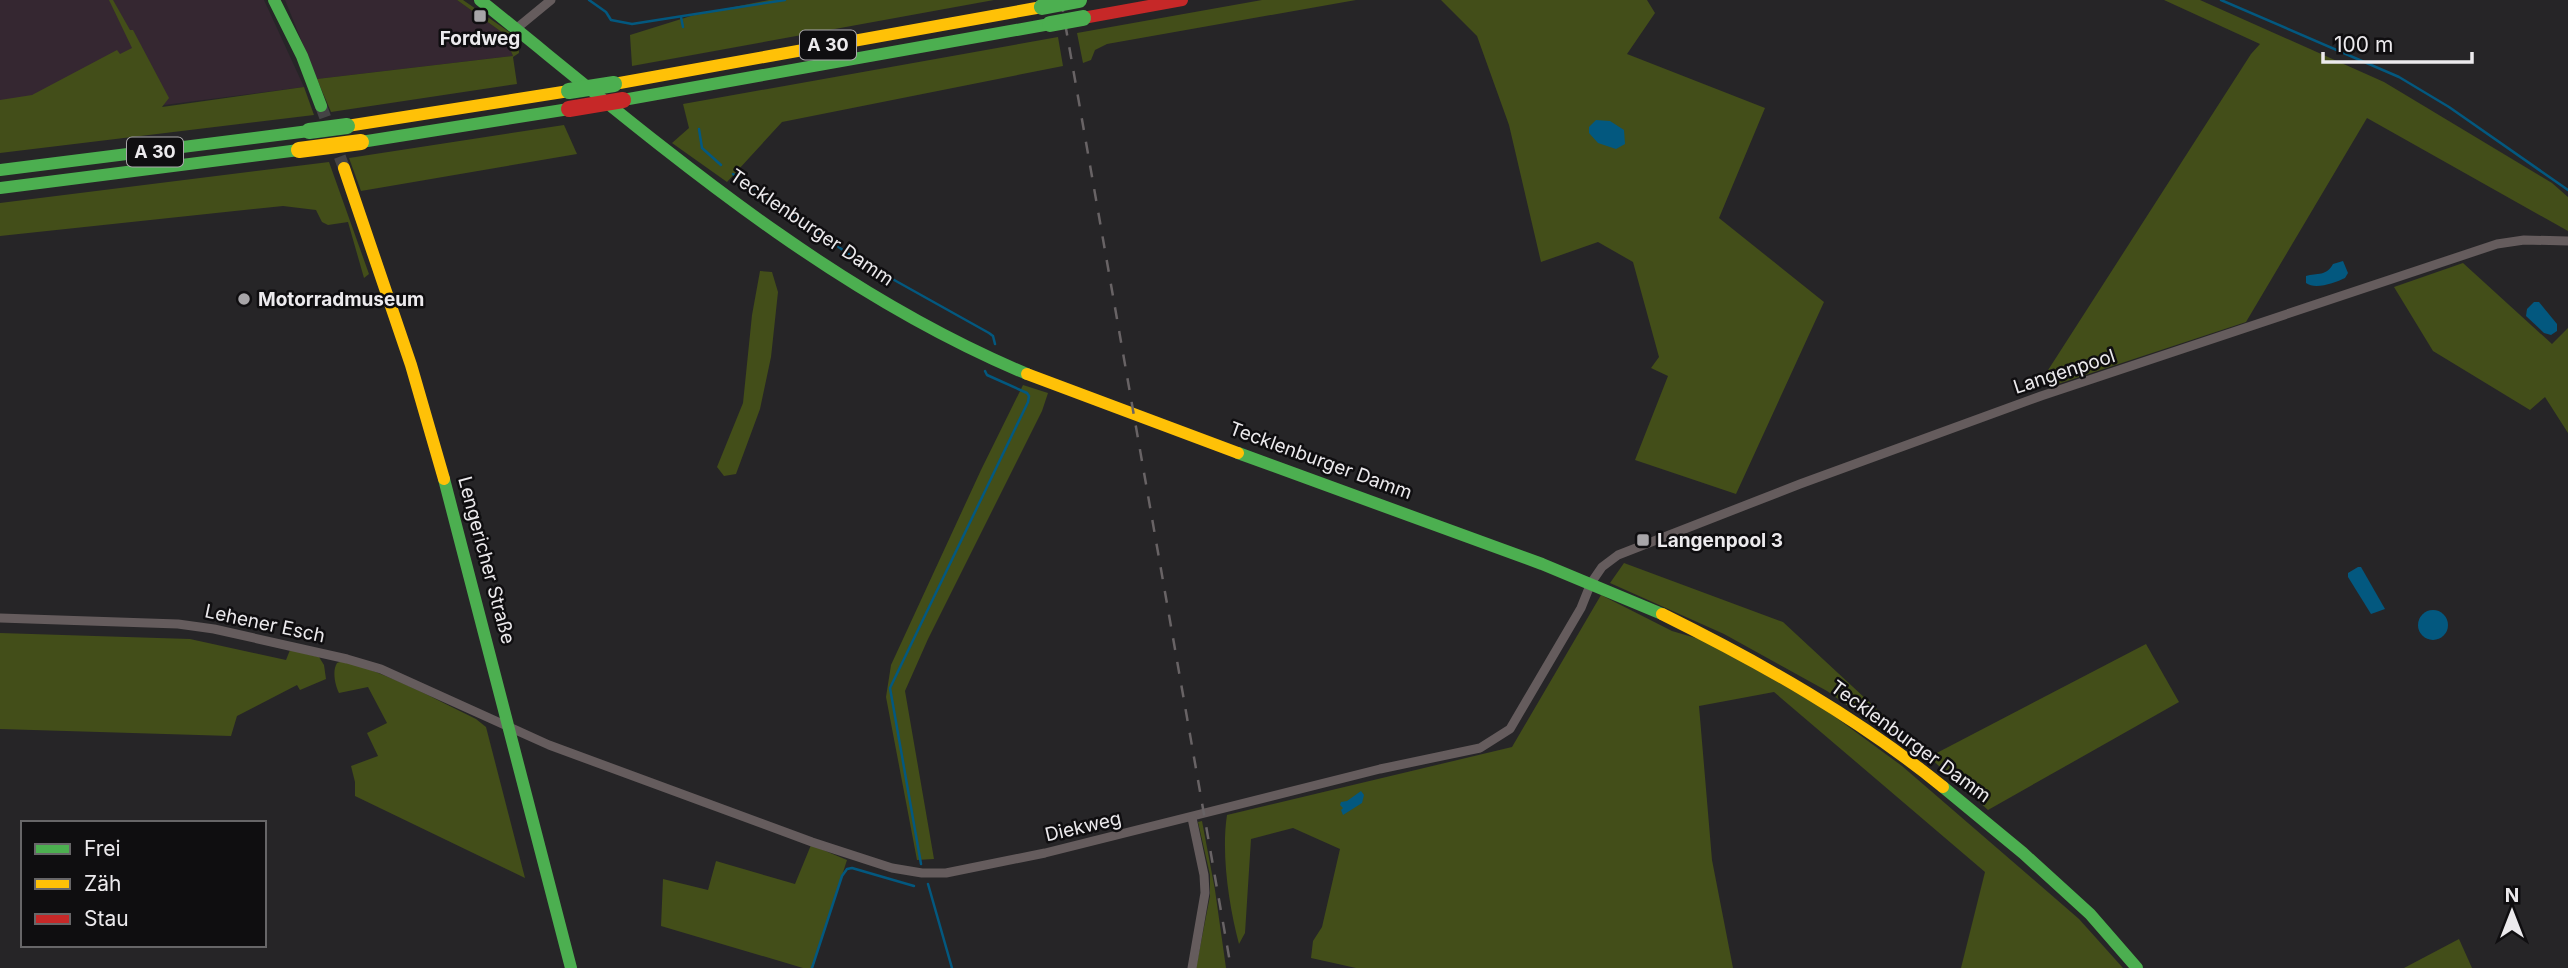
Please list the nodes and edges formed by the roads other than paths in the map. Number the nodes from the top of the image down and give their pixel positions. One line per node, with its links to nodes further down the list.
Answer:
1 (274, 0): 7 (main road)
2 (480, 0): 6 (main road, Tecklenburger Damm)
3 (551, 0): 6 (street)
4 (1080, 0): 9 (main road, A 30, bridge)
5 (1182, 0): 10 (main road, A 30, bridge)
6 (517, 28): 12 (main road, Tecklenburger Damm)
7 (321, 106)
8 (344, 168): 14 (main road, Lengericher Straße)
9 (0, 170)
10 (0, 188)
11 (2568, 241): 12 (street, Langenpool)
12 (1591, 583): 15 (street, Diekweg); 18 (main road, Tecklenburger Damm)
13 (0, 618): 14 (street, Lehener Esch)
14 (509, 727): 15 (street, Diekweg); 16 (main road, Lengericher Straße)
15 (1192, 817): 17 (street)
16 (571, 968)
17 (1192, 968)
18 (2137, 968)

